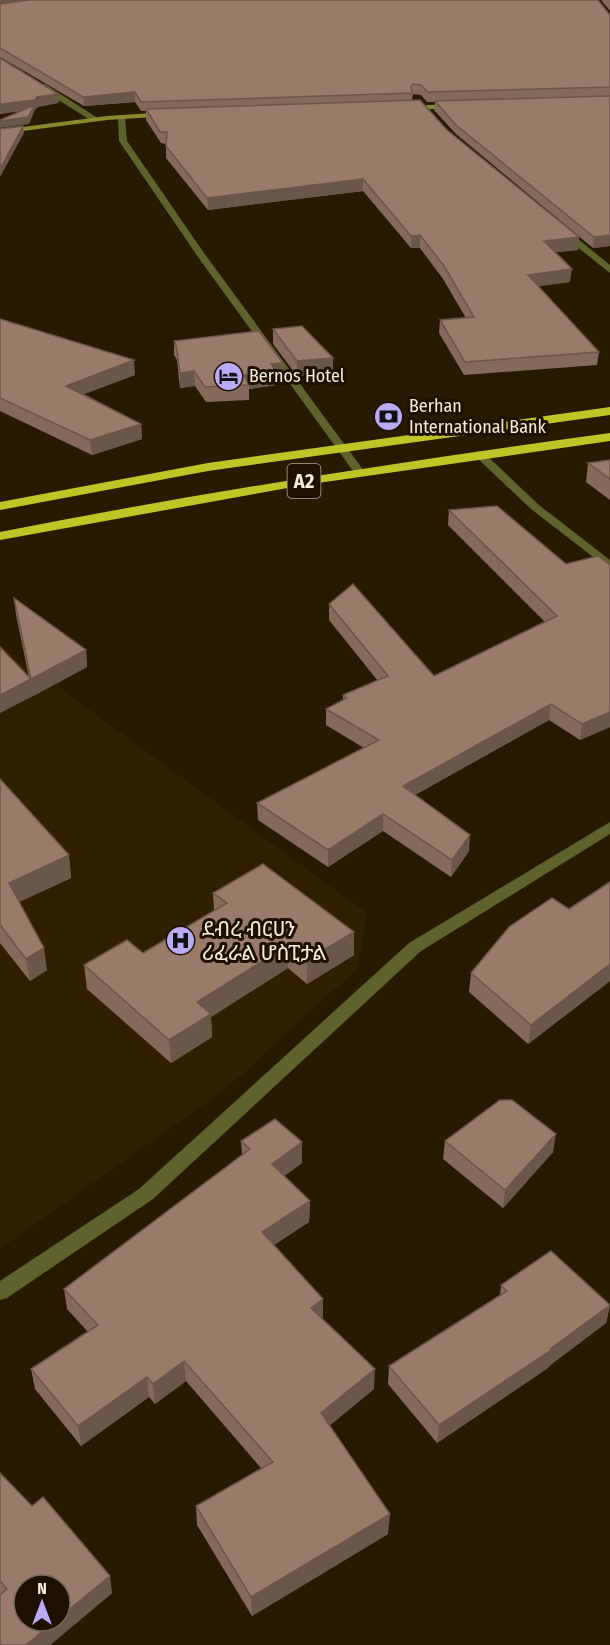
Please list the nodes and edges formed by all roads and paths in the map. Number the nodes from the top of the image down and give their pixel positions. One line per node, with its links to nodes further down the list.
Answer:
1 (36, 82): 8 (street)
2 (455, 97): 3 (street)
3 (416, 98): 4 (street); 7 (street)
4 (404, 99)
5 (469, 106): 7 (street)
6 (399, 108): 7 (street)
7 (422, 108): 9 (street)
8 (85, 113): 10 (street); 11 (street); 12 (street)
9 (429, 115)
10 (121, 117): 11 (street); 18 (street)
11 (95, 119): 13 (street)
12 (0, 124)
13 (0, 132)
14 (555, 225): 15 (street)
15 (610, 270)
16 (610, 411): 18 (highway, A2)
17 (610, 437): 19 (highway, A2)
18 (344, 448): 20 (street); 21 (highway, A2)
19 (479, 454): 20 (highway, A2); 23 (street)
20 (360, 473): 22 (highway, A2)
21 (0, 506)
22 (0, 536)
23 (610, 566)
24 (610, 827): 25 (street)
25 (0, 1292)

